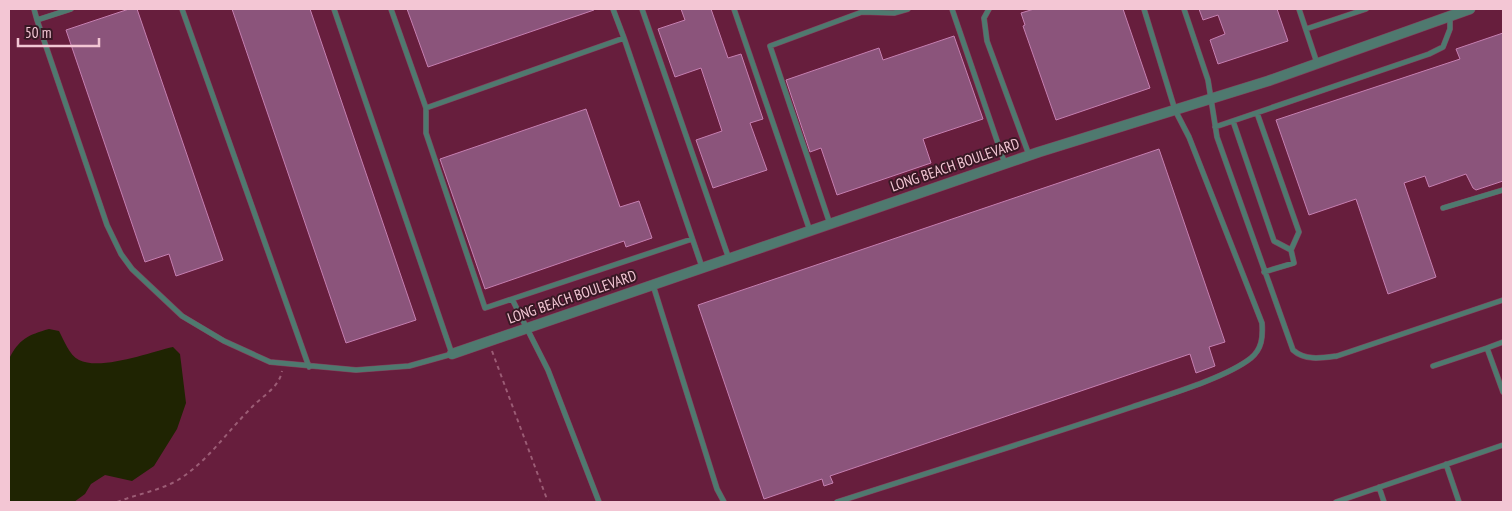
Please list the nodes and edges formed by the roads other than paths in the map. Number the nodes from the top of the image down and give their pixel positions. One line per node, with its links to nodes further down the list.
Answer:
1 (34, 9): 18 (lane)
2 (70, 9): 18 (lane)
3 (182, 9): 47 (lane)
4 (334, 9): 45 (lane)
5 (391, 9): 23 (lane)
6 (613, 9): 20 (lane)
7 (642, 9): 36 (lane)
8 (734, 9): 33 (lane)
9 (908, 9): 32 (lane)
10 (952, 9): 29 (lane)
11 (989, 9): 28 (lane)
12 (1144, 9): 24 (lane)
13 (1184, 9): 22 (lane)
14 (1299, 9): 19 (lane)
15 (1366, 9): 19 (lane)
16 (1470, 9): 17 (street, LONG BEACH BOULEVARD)
17 (1450, 16): 21 (street, LONG BEACH BOULEVARD); 25 (lane)
18 (37, 20): 47 (lane)
19 (1306, 29): 21 (lane)
20 (624, 38): 23 (lane); 34 (lane)
21 (1317, 63): 22 (street, LONG BEACH BOULEVARD)
22 (1210, 99): 24 (street, LONG BEACH BOULEVARD); 27 (lane)
23 (426, 108): 40 (lane)
24 (1175, 110): 28 (street, LONG BEACH BOULEVARD); 54 (lane)
25 (1257, 113): 26 (lane); 35 (lane)
26 (1233, 121): 27 (lane); 35 (lane)
27 (1215, 127): 38 (lane)
28 (1029, 156): 29 (street, LONG BEACH BOULEVARD)
29 (1005, 164): 32 (street, LONG BEACH BOULEVARD)
30 (1503, 190): 31 (lane)
31 (1443, 208)
32 (830, 224): 33 (street, LONG BEACH BOULEVARD)
33 (810, 231): 36 (street, LONG BEACH BOULEVARD)
34 (692, 239): 37 (lane); 40 (lane)
35 (1290, 250): 38 (lane)
36 (729, 259): 37 (street, LONG BEACH BOULEVARD)
37 (703, 268): 39 (street, LONG BEACH BOULEVARD)
38 (1264, 272): 41 (lane)
39 (653, 285): 42 (street, LONG BEACH BOULEVARD); 53 (lane)
40 (512, 299): 42 (lane)
41 (1503, 300)
42 (526, 329): 45 (street, LONG BEACH BOULEVARD); 52 (lane)
43 (1503, 342): 44 (lane)
44 (1487, 348): 46 (lane); 48 (lane)
45 (452, 354): 47 (lane)
46 (1433, 366)
47 (309, 367)
48 (1503, 389)
49 (1503, 445): 50 (lane)
50 (1446, 464): 51 (lane); 57 (lane)
51 (1379, 487): 55 (lane); 56 (lane)
52 (599, 502)
53 (722, 502)
54 (837, 502)
55 (1336, 502)
56 (1384, 502)
57 (1459, 502)

